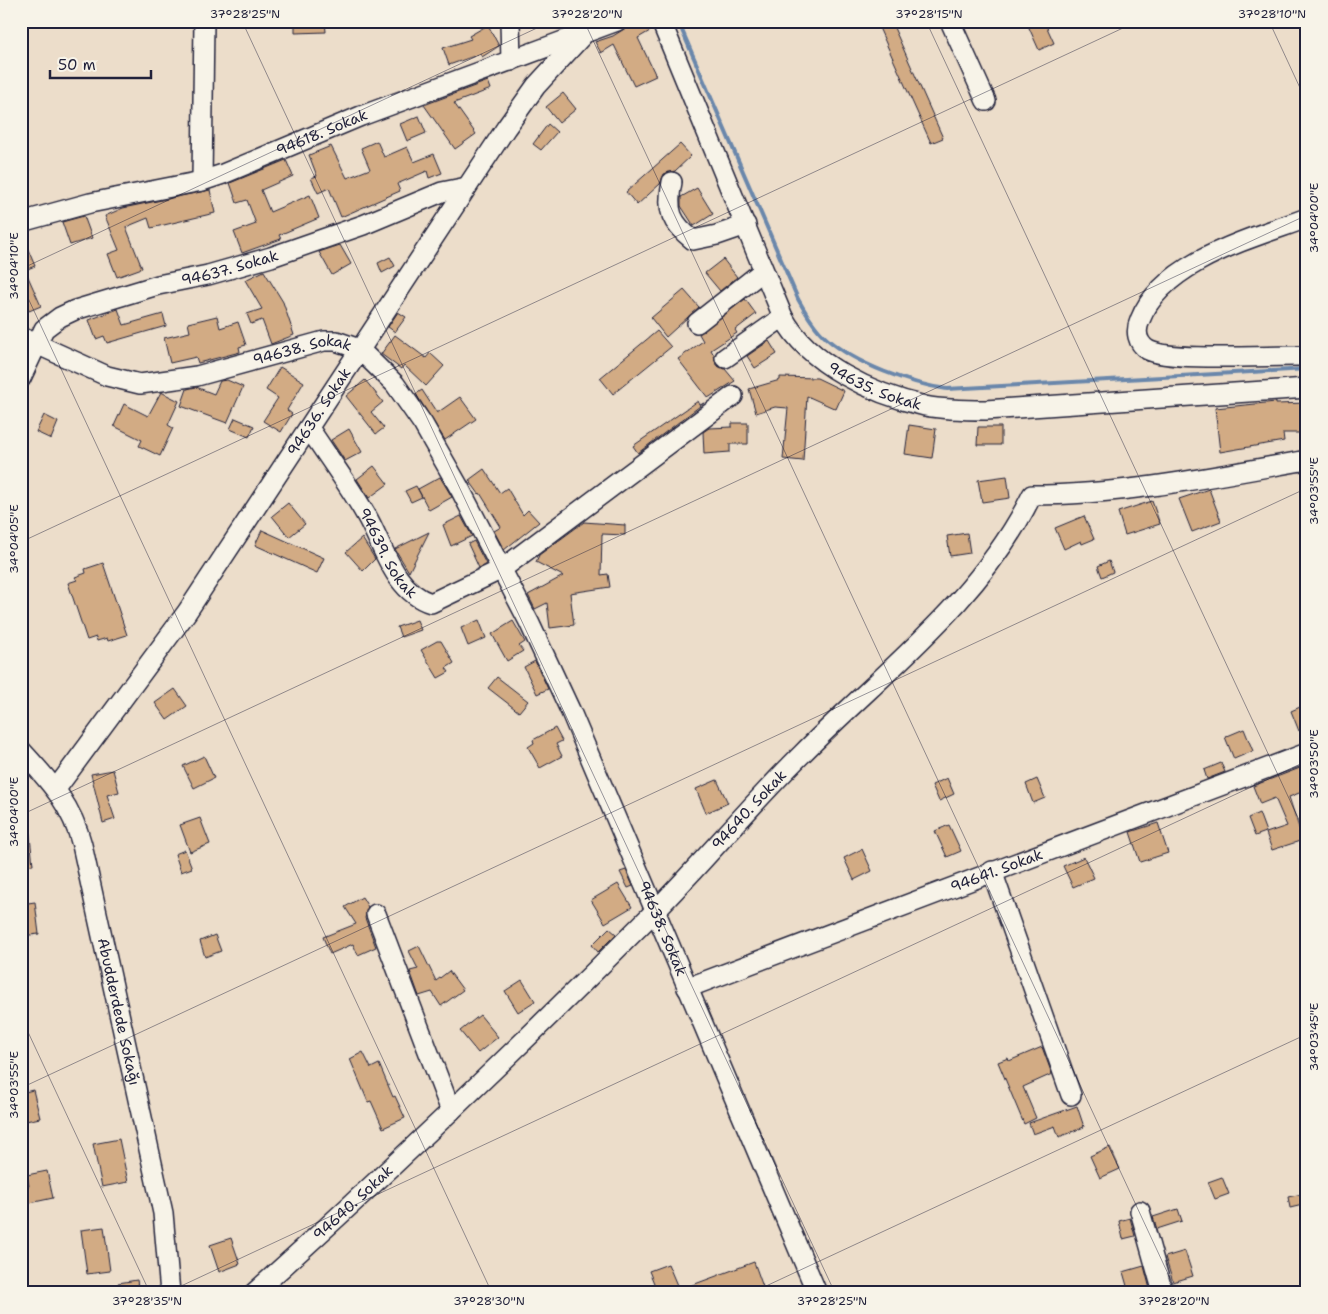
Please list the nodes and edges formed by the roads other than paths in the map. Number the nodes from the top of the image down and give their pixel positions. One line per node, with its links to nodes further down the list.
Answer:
1 (204, 21): 9 (street)
2 (510, 21): 7 (street)
3 (617, 21): 6 (street, 94618. Sokak)
4 (661, 21): 14 (street, 94635. Sokak)
5 (950, 21): 8 (street)
6 (582, 36): 7 (street, 94618. Sokak); 11 (street, 94636. Sokak)
7 (512, 61): 9 (street, 94618. Sokak)
8 (986, 101)
9 (202, 181): 13 (street, 94618. Sokak)
10 (672, 182): 14 (street)
11 (467, 187): 18 (street, 94637. Sokak); 19 (street, 94636. Sokak)
12 (1307, 218): 20 (street)
13 (21, 222)
14 (746, 225): 15 (street, 94635. Sokak)
15 (763, 271): 16 (street, 94635. Sokak); 17 (street)
16 (783, 317): 21 (street); 23 (street, 94635. Sokak)
17 (697, 323)
18 (30, 341): 19 (street, 94638. Sokak); 22 (street, 94637. Sokak)
19 (359, 349): 25 (street, 94636. Sokak); 27 (street, 94638. Sokak)
20 (1307, 356)
21 (725, 358)
22 (21, 378)
23 (1307, 388)
24 (733, 396): 27 (street)
25 (310, 428): 27 (street, 94639. Sokak); 30 (street, 94636. Sokak)
26 (1307, 460): 32 (street, 94640. Sokak)
27 (502, 569): 32 (street, 94638. Sokak)
28 (21, 750): 30 (street, Abudderdede Sokağı)
29 (1307, 753): 31 (street, 94641. Sokak)
30 (56, 789): 38 (street, Abudderdede Sokağı)
31 (992, 871): 34 (street, 94641. Sokak); 35 (street)
32 (655, 911): 34 (street, 94638. Sokak); 36 (street, 94640. Sokak)
33 (376, 914): 36 (street)
34 (687, 988): 40 (street, 94638. Sokak)
35 (1071, 1095)
36 (451, 1111): 39 (street, 94640. Sokak)
37 (1140, 1211): 41 (street)
38 (170, 1293)
39 (254, 1293)
40 (817, 1293)
41 (1163, 1293)

